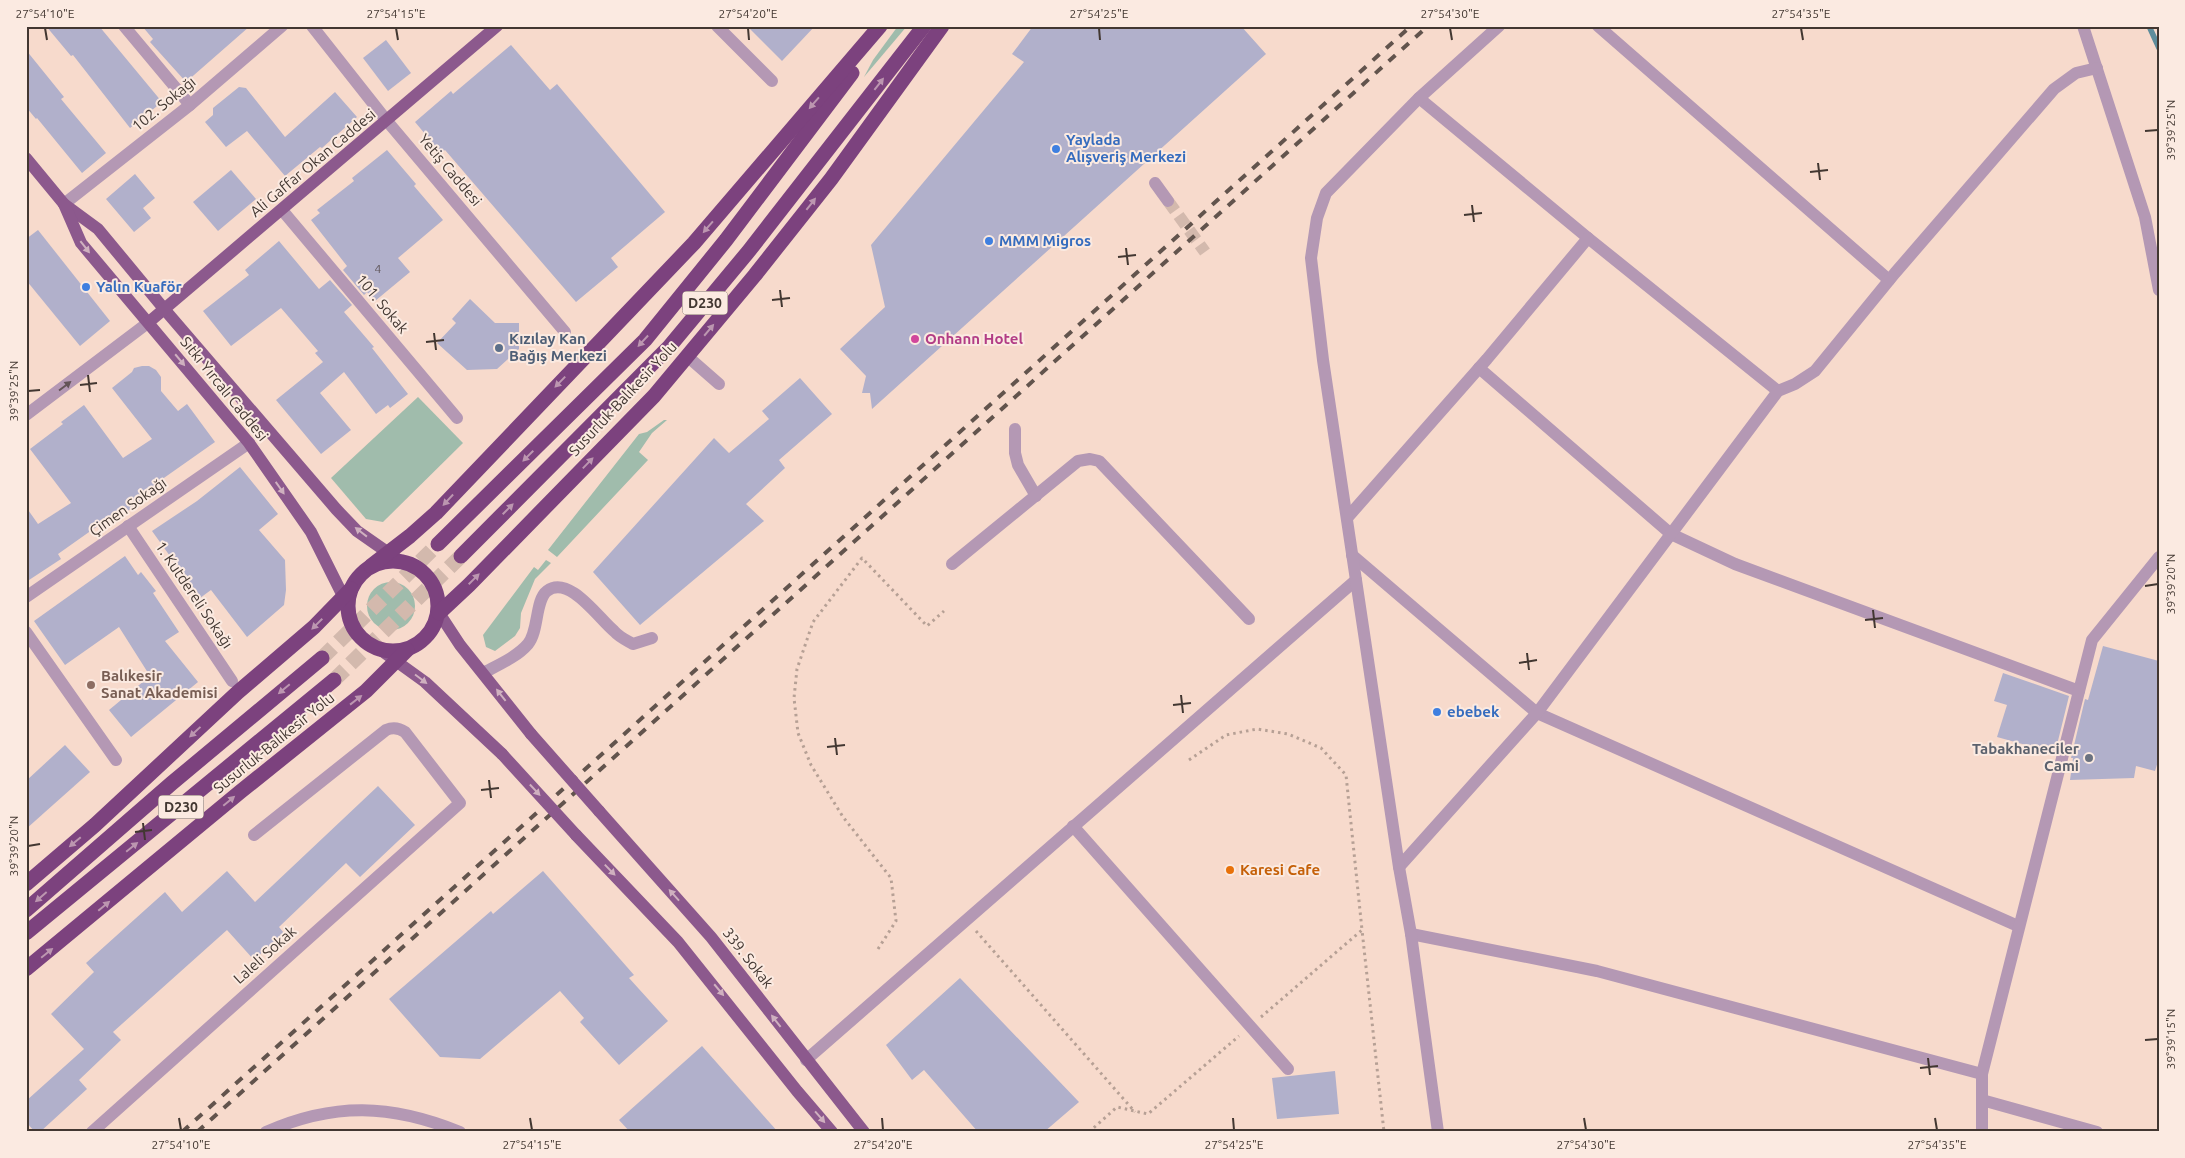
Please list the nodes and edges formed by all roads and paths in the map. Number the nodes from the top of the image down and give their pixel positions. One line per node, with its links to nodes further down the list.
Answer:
1 (124, 26): 16 (street)
2 (282, 26): 16 (street, 102. Sokağı)
3 (312, 26): 17 (street, Yetiş Caddesi)
4 (497, 26): 17 (main road, Ali Gaffar Okan Caddesi)
5 (716, 26): 14 (street)
6 (880, 26): 44 (highway, one-way to 44)
7 (888, 26): 41 (highway, Susurluk-Balıkesir Yolu / D230, one-way to 41)
8 (924, 26): 43 (highway, Susurluk-Balıkesir Yolu / D230, one-way to 8)
9 (942, 26): 29 (highway, Susurluk-Balıkesir Yolu, one-way to 9)
10 (1499, 26): 15 (street)
11 (1598, 26): 24 (street)
12 (2083, 26): 13 (street)
13 (2097, 68): 24 (street); 25 (street)
14 (772, 81)
15 (1419, 98): 23 (street); 38 (street)
16 (190, 105): 21 (street, 102. Sokağı)
17 (387, 121): 22 (main road, Ali Gaffar Okan Caddesi); 28 (street, Yetiş Caddesi)
18 (26, 158): 21 (main road, Sıtkı Yırcalı Caddesi)
19 (1155, 183): 20 (street)
20 (1168, 201)
21 (64, 204): 26 (main road, Sıtkı Yırcalı Caddesi); 27 (main road, Sıtkı Yırcalı Caddesi, one-way to 27)
22 (282, 210): 26 (main road, Ali Gaffar Okan Caddesi); 34 (street, 101. Sokak)
23 (1588, 238): 30 (street); 32 (street)
24 (1889, 280): 32 (street)
25 (2159, 290)
26 (164, 310): 27 (main road, Ali Gaffar Okan Caddesi); 44 (main road, Sıtkı Yırcalı Caddesi, one-way to 26)
27 (149, 322): 33 (street, one-way to 27); 36 (main road, Sıtkı Yırcalı Caddesi, one-way to 36)
28 (565, 332)
29 (687, 356): 31 (street); 51 (highway, Susurluk-Balıkesir Yolu, one-way to 29)
30 (1479, 368): 38 (street); 40 (street)
31 (720, 384)
32 (1778, 391): 40 (street)
33 (26, 416)
34 (457, 418)
35 (1015, 430): 37 (street)
36 (249, 443): 39 (street, Çimen Sokağı); 49 (main road, Sıtkı Yırcalı Caddesi, one-way to 49)
37 (1036, 496): 46 (street); 52 (street)
38 (1347, 518): 42 (street)
39 (128, 526): 48 (street, Çimen Sokağı); 61 (street, 1. Kutdereli Sokağı)
40 (1671, 534): 62 (street); 63 (street)
41 (438, 544)
42 (1352, 555): 47 (street); 63 (street)
43 (461, 556)
44 (394, 557): 49 (highway); 51 (highway)
45 (2159, 557): 62 (street)
46 (952, 564)
47 (1356, 580): 66 (street); 68 (street)
48 (26, 597)
49 (347, 597): 55 (highway); 69 (highway, one-way to 69)
50 (944, 611): 76 (path)
51 (439, 613): 56 (highway); 59 (main road, 339. Sokak)
52 (1249, 619)
53 (26, 632): 64 (street)
54 (652, 638): 59 (street)
55 (382, 650): 56 (highway); 58 (main road)
56 (407, 650): 58 (highway, Susurluk-Balıkesir Yolu)
57 (322, 658): 70 (highway, D230, one-way to 70)
58 (396, 661): 77 (highway, Susurluk-Balıkesir Yolu, one-way to 58); 86 (main road, one-way to 86, bridge)
59 (483, 673): 78 (main road, 339. Sokak, one-way to 59, bridge)
60 (334, 680): 74 (highway, Susurluk-Balıkesir Yolu / D230, one-way to 60)
61 (232, 681)
62 (2079, 691): 72 (street)
63 (1537, 713): 68 (street); 72 (street)
64 (116, 760)
65 (1189, 760): 73 (path)
66 (1073, 826): 71 (street); 79 (street)
67 (254, 835): 83 (street, Laleli Sokak)
68 (1399, 867): 75 (street)
69 (26, 884)
70 (26, 910)
71 (966, 920): 78 (street); 82 (path)
72 (2018, 926): 80 (street)
73 (1362, 930)
74 (26, 933)
75 (1411, 934): 80 (street); 88 (street)
76 (878, 949)
77 (26, 969)
78 (806, 1060): 87 (main road, 339. Sokak)
79 (1288, 1069)
80 (1982, 1074): 81 (street)
81 (1982, 1100): 89 (street); 90 (street)
82 (1135, 1113)
83 (92, 1132)
84 (266, 1132): 85 (street)
85 (460, 1132)
86 (832, 1132)
87 (864, 1132)
88 (1438, 1132)
89 (1982, 1132)
90 (2097, 1132)

